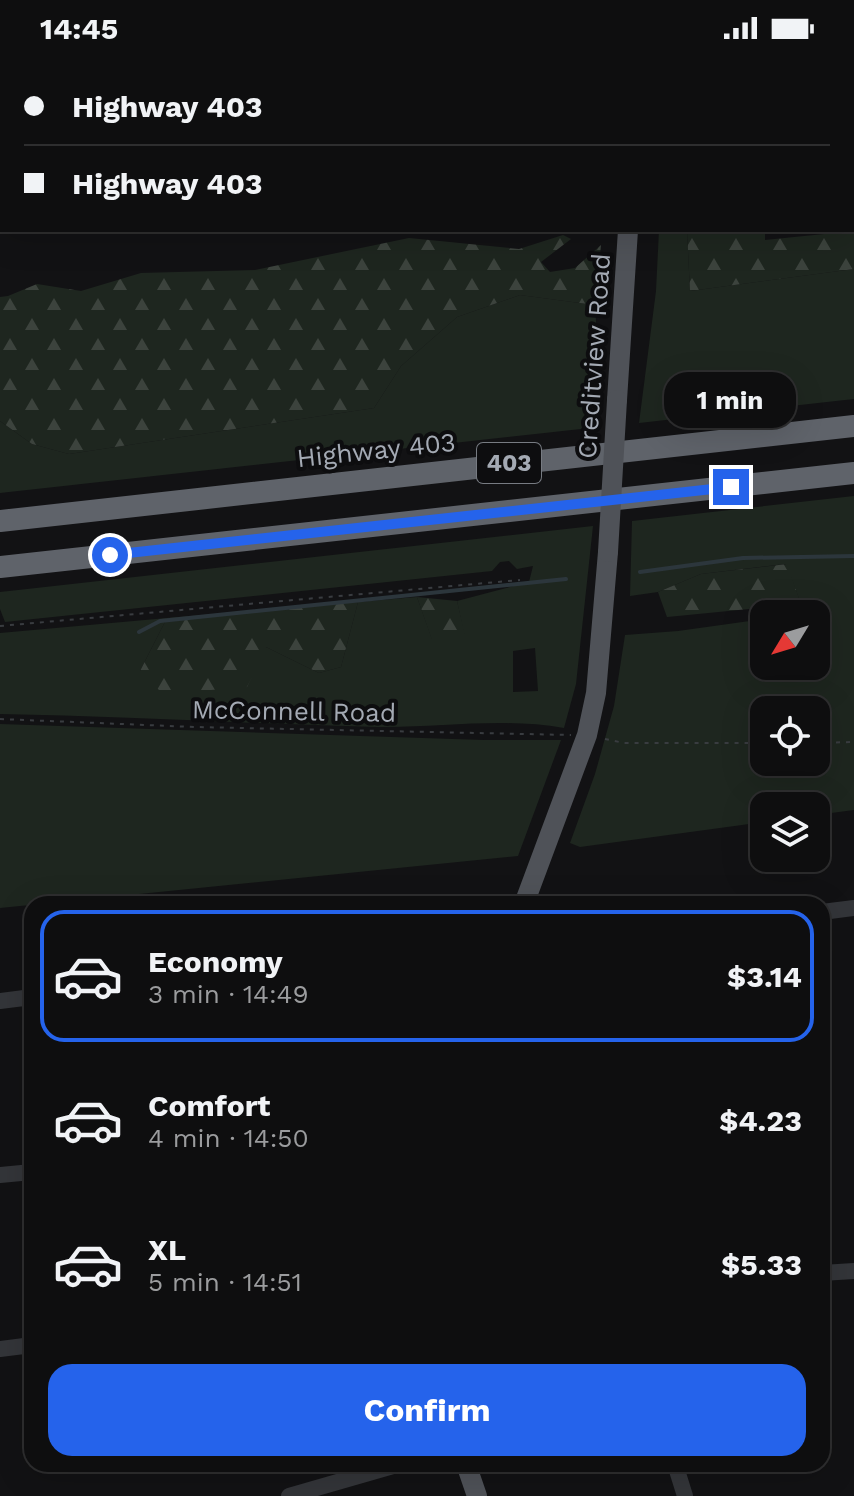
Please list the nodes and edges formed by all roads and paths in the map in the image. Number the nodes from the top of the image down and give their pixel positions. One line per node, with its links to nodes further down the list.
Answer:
1 (628, 232): 9 (main road, Creditview Road, bridge)
2 (854, 426): 4 (highway, Highway 403 / 403)
3 (854, 473): 5 (highway, 403)
4 (0, 521)
5 (0, 567)
6 (520, 580): 7 (path)
7 (0, 626)
8 (0, 719): 9 (path, McConnell Road)
9 (587, 735): 11 (path, McConnell Road); 13 (main road, Creditview Road)
10 (854, 742): 12 (path)
11 (750, 743)
12 (830, 743)
13 (527, 896)
14 (854, 908): 15 (street)
15 (830, 911)
16 (24, 998): 17 (street)
17 (0, 1001)
18 (24, 1173): 19 (street)
19 (0, 1175)
20 (854, 1271): 21 (street)
21 (830, 1272)
22 (24, 1346): 23 (street)
23 (0, 1349)
24 (372, 1472): 27 (street)
25 (469, 1472): 28 (main road)
26 (678, 1472): 29 (street)
27 (289, 1496)
28 (477, 1496)
29 (685, 1496)

